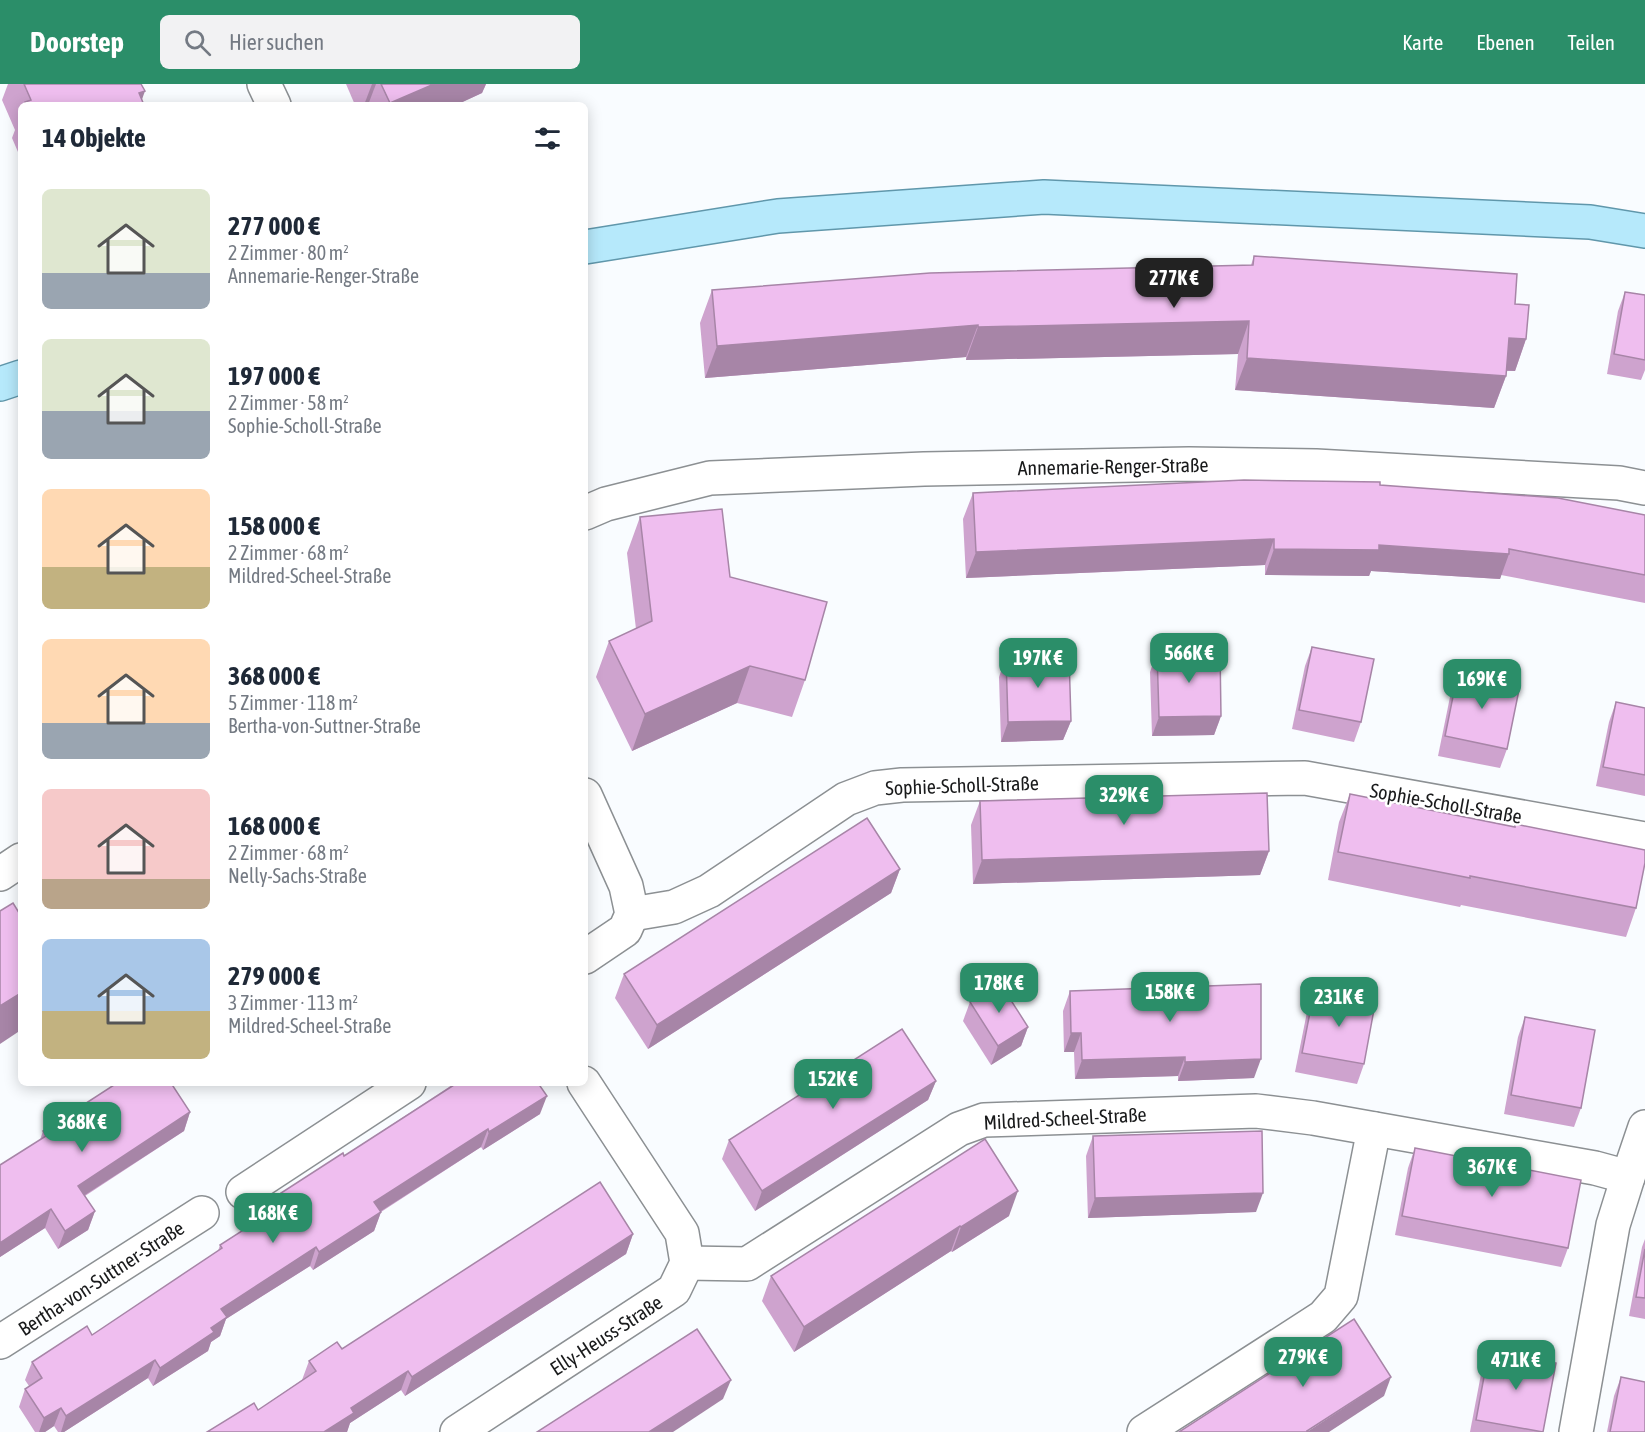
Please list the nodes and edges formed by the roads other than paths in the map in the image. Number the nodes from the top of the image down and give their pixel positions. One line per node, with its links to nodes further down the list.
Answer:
1 (264, 84): 2 (street)
2 (273, 102)
3 (1645, 231): 4 (main road)
4 (588, 247)
5 (18, 378): 6 (main road)
6 (0, 384)
7 (1645, 488): 8 (street, Annemarie-Renger-Straße)
8 (588, 512)
9 (588, 802): 13 (street)
10 (1645, 839): 13 (street, Sophie-Scholl-Straße)
11 (18, 862): 12 (street)
12 (0, 874)
13 (632, 914): 14 (street)
14 (588, 955)
15 (404, 1086): 20 (street)
16 (586, 1086): 22 (street)
17 (1645, 1127): 19 (street)
18 (1374, 1129): 19 (street, Mildred-Scheel-Straße); 22 (street, Mildred-Scheel-Straße); 25 (street)
19 (1628, 1177): 26 (street)
20 (243, 1192)
21 (202, 1213): 23 (street, Bertha-von-Suttner-Straße)
22 (687, 1263): 24 (street, Elly-Heuss-Straße)
23 (0, 1342)
24 (457, 1432)
25 (1144, 1432)
26 (1576, 1432)

